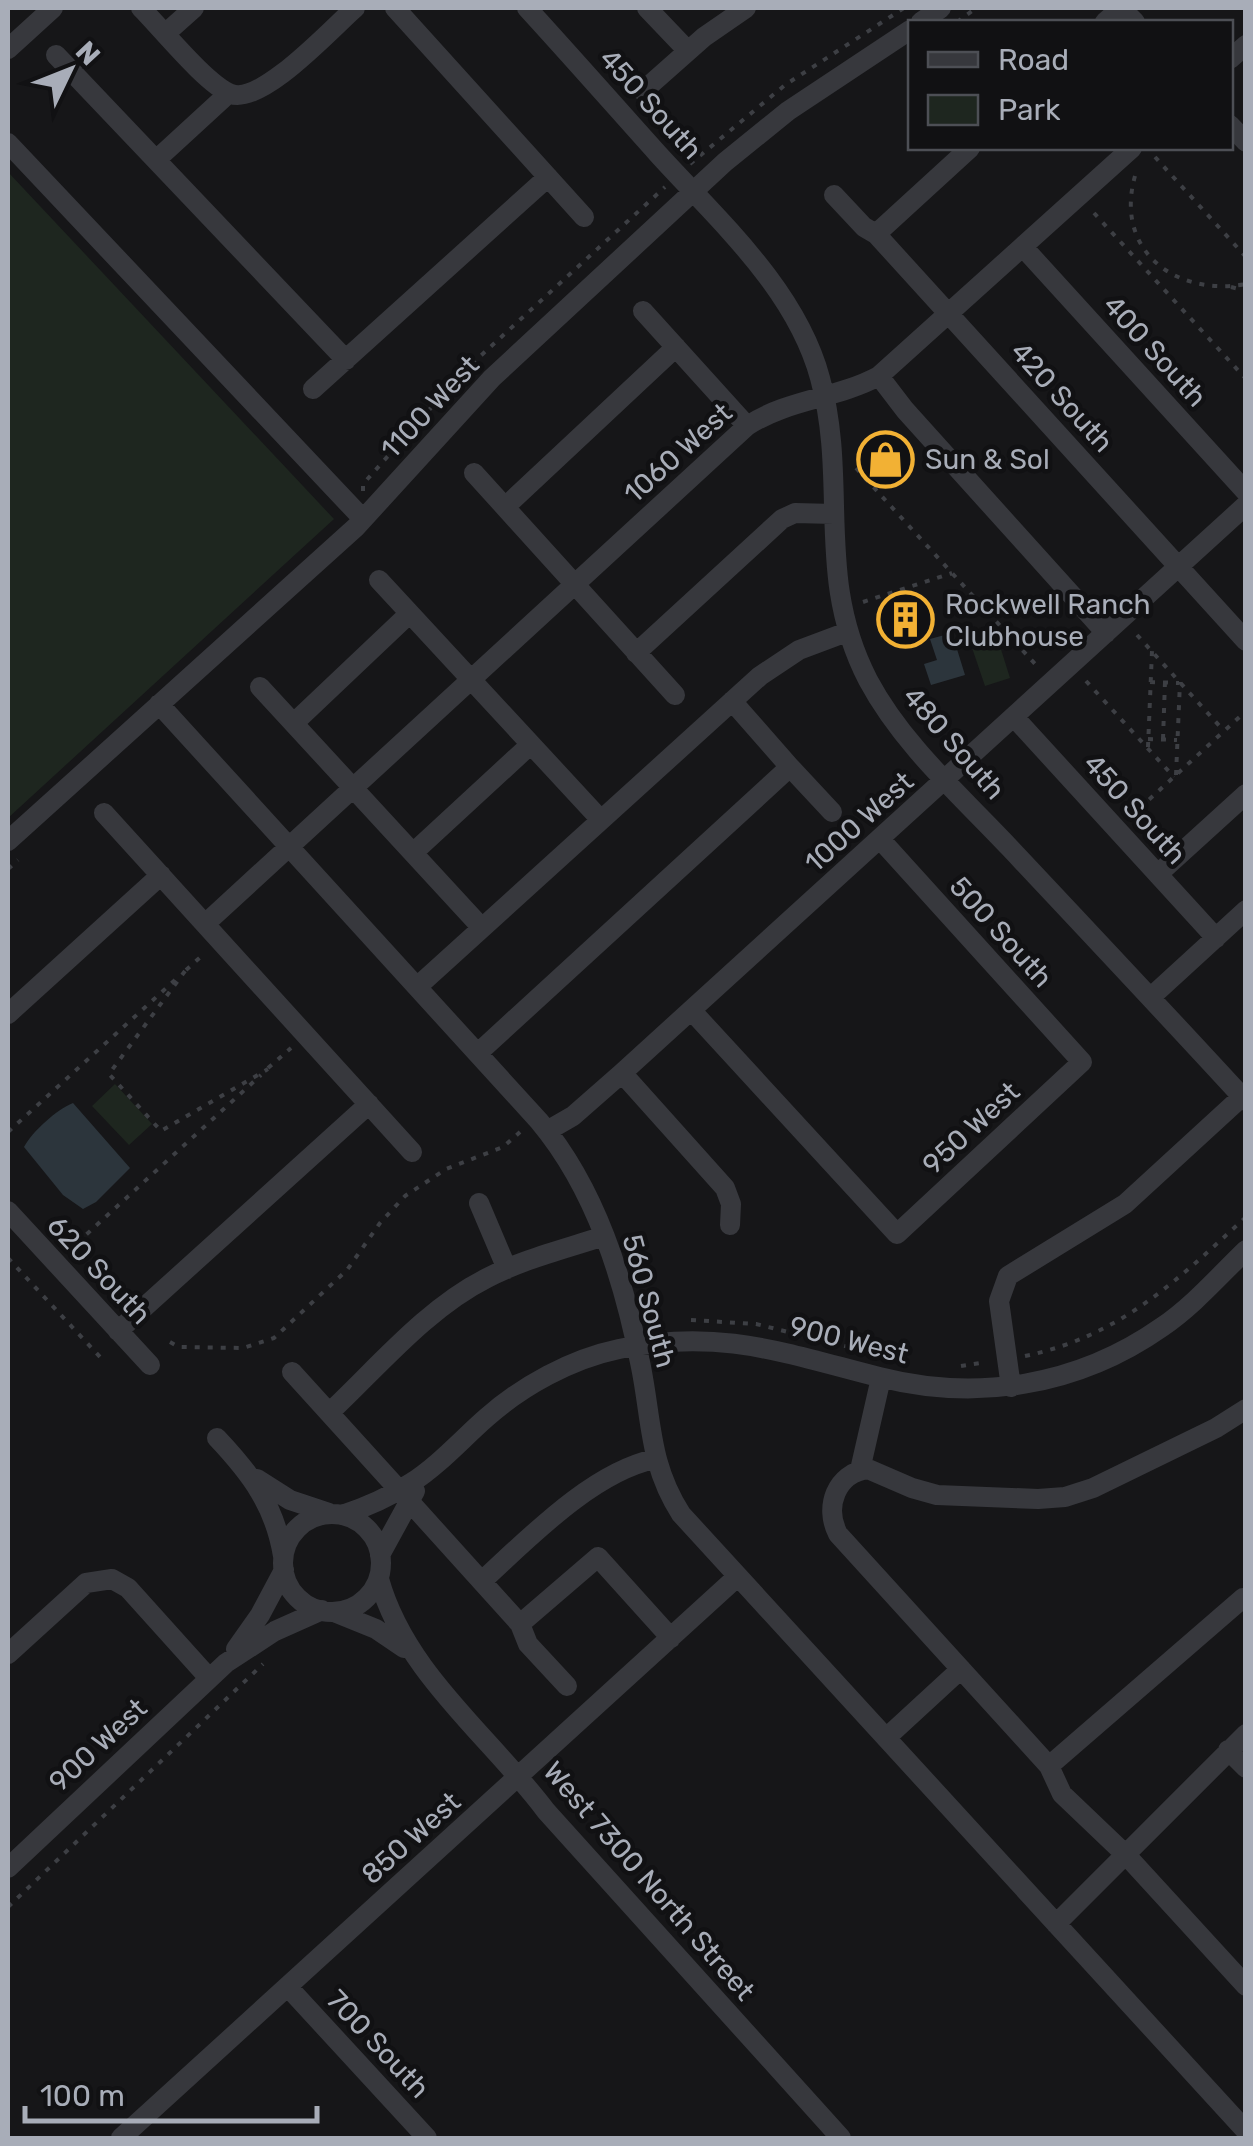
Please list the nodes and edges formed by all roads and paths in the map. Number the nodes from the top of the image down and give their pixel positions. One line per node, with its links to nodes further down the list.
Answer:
1 (53, 8): 11 (street)
2 (141, 8): 10 (street)
3 (194, 8): 10 (street)
4 (356, 8): 15 (street)
5 (395, 8): 22 (street)
6 (528, 8): 23 (street, 450 South)
7 (648, 8): 12 (street)
8 (746, 8): 12 (street)
9 (908, 31): 23 (street, 1100 West)
10 (166, 33): 15 (street)
11 (8, 49)
12 (688, 51): 14 (street)
13 (56, 54): 20 (street)
14 (643, 91)
15 (232, 94): 20 (street)
16 (8, 143): 46 (street)
17 (968, 150): 27 (street)
18 (1130, 150): 28 (street, 1060 West)
19 (1155, 157): 29 (path)
20 (156, 160): 34 (street)
21 (1135, 176): 30 (path)
22 (548, 177): 26 (street); 34 (street)
23 (693, 192): 38 (street, 480 South); 46 (street, 1100 West)
24 (834, 195): 27 (street, 420 South)
25 (1094, 213): 36 (path)
26 (584, 217)
27 (876, 234): 32 (street, 420 South)
28 (1023, 247): 32 (street, 1060 West); 42 (street, 400 South)
29 (1246, 256)
30 (1246, 288)
31 (643, 311): 33 (street)
32 (949, 314): 35 (street, 1060 West); 47 (street, 420 South)
33 (676, 347): 39 (street); 44 (street)
34 (346, 360): 37 (street)
35 (878, 376): 38 (street, 1060 West); 54 (street)
36 (1246, 379)
37 (313, 389)
38 (824, 394): 39 (street, 1060 West); 45 (street, 480 South)
39 (747, 426): 50 (street, 1060 West)
40 (856, 468): 48 (path)
41 (474, 473): 44 (street)
42 (1246, 492)
43 (1246, 505): 47 (street, 1000 West)
44 (505, 507): 50 (street)
45 (834, 514): 53 (street, 480 South); 58 (street)
46 (363, 520): 68 (street, 1100 West)
47 (1178, 566): 54 (street, 1000 West); 55 (street, 420 South)
48 (952, 573): 51 (path); 59 (path)
49 (379, 580): 52 (street)
50 (576, 585): 58 (street); 60 (street, 1060 West)
51 (863, 602)
52 (410, 614): 60 (street); 71 (street)
53 (847, 632): 67 (street); 80 (street, 480 South)
54 (1106, 633): 70 (street, 1000 West)
55 (1243, 634)
56 (1136, 635): 57 (path)
57 (1152, 651): 62 (path); 64 (path)
58 (636, 652): 66 (street)
59 (1036, 665)
60 (470, 681): 76 (street); 81 (street, 1060 West)
61 (1086, 681): 77 (path)
62 (1150, 682): 63 (path); 73 (path)
63 (1165, 682): 64 (path); 74 (path)
64 (1180, 682): 72 (path); 75 (path)
65 (260, 687): 71 (street)
66 (675, 695)
67 (732, 701): 78 (street); 85 (street)
68 (159, 704): 88 (street, 1100 West); 89 (street, 560 South)
69 (1246, 712): 72 (path)
70 (1014, 717): 80 (street, 1000 West); 91 (street, 450 South)
71 (294, 722): 81 (street)
72 (1224, 731): 79 (path)
73 (1148, 739): 74 (path); 77 (path)
74 (1162, 740): 75 (path)
75 (1177, 740): 79 (path)
76 (530, 745): 85 (street); 90 (street)
77 (1148, 748): 79 (path)
78 (790, 767): 83 (street); 104 (street)
79 (1175, 776): 86 (path)
80 (946, 780): 87 (street, 1000 West); 100 (street, 480 South)
81 (354, 788): 89 (street, 1060 West); 90 (street)
82 (1246, 794): 91 (street)
83 (832, 812)
84 (104, 813): 92 (street)
85 (601, 820): 95 (street)
86 (1126, 821)
87 (880, 839): 101 (street, 1000 West); 105 (street, 500 South)
88 (8, 841)
89 (289, 847): 94 (street, 1060 West); 99 (street, 560 South)
90 (414, 852): 95 (street)
91 (1158, 874): 96 (street, 450 South)
92 (161, 875): 94 (street); 102 (street)
93 (1246, 910): 96 (street)
94 (205, 924): 97 (street)
95 (482, 928): 99 (street)
96 (1216, 938): 100 (street)
97 (220, 940): 98 (path); 103 (street)
98 (184, 971): 106 (path); 111 (path)
99 (417, 987): 104 (street, 560 South)
100 (1151, 998): 108 (street, 480 South)
101 (692, 1010): 105 (street, 950 West); 107 (street, 1000 West)
102 (8, 1014)
103 (306, 1034): 106 (path); 109 (street)
104 (478, 1053): 110 (street, 560 South)
105 (1082, 1062)
106 (268, 1069): 118 (path)
107 (622, 1073): 110 (street, 1000 West); 116 (street)
108 (1244, 1097): 129 (street)
109 (368, 1104): 113 (street); 122 (street)
110 (548, 1131): 117 (street, 560 South)
111 (8, 1132)
112 (520, 1132): 123 (path)
113 (412, 1152)
114 (479, 1203): 121 (street)
115 (8, 1211): 122 (street, 620 South)
116 (730, 1225)
117 (604, 1236): 121 (street); 124 (street, 560 South)
118 (76, 1243)
119 (1246, 1250): 129 (street, 900 West)
120 (8, 1258): 125 (path)
121 (507, 1268): 131 (street)
122 (118, 1331): 126 (street, 620 South)
123 (170, 1342)
124 (636, 1346): 128 (street, 900 West); 133 (street, 560 South); 136 (street, 900 West)
125 (100, 1357)
126 (150, 1366)
127 (292, 1372): 131 (street)
128 (881, 1378): 129 (street, 900 West); 134 (street)
129 (1010, 1386)
130 (1246, 1409): 134 (street)
131 (329, 1413): 136 (street)
132 (217, 1438): 135 (street)
133 (655, 1459): 140 (street, 560 South); 142 (street)
134 (860, 1470): 151 (street)
135 (251, 1475): 137 (street); 139 (street)
136 (404, 1496): 137 (street); 138 (street, 900 West); 142 (street)
137 (337, 1514): 138 (street); 139 (street)
138 (380, 1555): 141 (street)
139 (284, 1564): 144 (street); 150 (street, 900 West)
140 (737, 1577): 146 (street, 850 West); 155 (street, 560 South)
141 (378, 1578): 144 (street); 149 (street, West 7300 North Street)
142 (482, 1582): 145 (street)
143 (1246, 1601): 157 (street)
144 (328, 1611): 149 (street, West 7300 North Street); 150 (street, 900 West)
145 (520, 1624): 146 (street); 153 (street)
146 (671, 1638): 159 (street, 850 West)
147 (8, 1654): 152 (street)
148 (271, 1656): 162 (path)
149 (416, 1659): 159 (street, West 7300 North Street)
150 (226, 1663): 152 (street, 900 West)
151 (961, 1669): 155 (street); 157 (street)
152 (209, 1678): 161 (street, 900 West)
153 (566, 1686)
154 (1246, 1734): 156 (street)
155 (886, 1738): 163 (street, 560 South)
156 (1228, 1750): 158 (street); 160 (street)
157 (1050, 1766): 160 (street)
158 (1246, 1768)
159 (520, 1776): 165 (street, 850 West); 167 (street, West 7300 North Street)
160 (1127, 1856): 163 (street); 164 (street)
161 (8, 1868)
162 (8, 1907)
163 (1056, 1924): 166 (street, 560 South)
164 (1246, 1986)
165 (288, 1987): 168 (street, 850 West); 169 (street, 700 South)
166 (1246, 2130)
167 (828, 2134)
168 (121, 2138)
169 (428, 2138)

